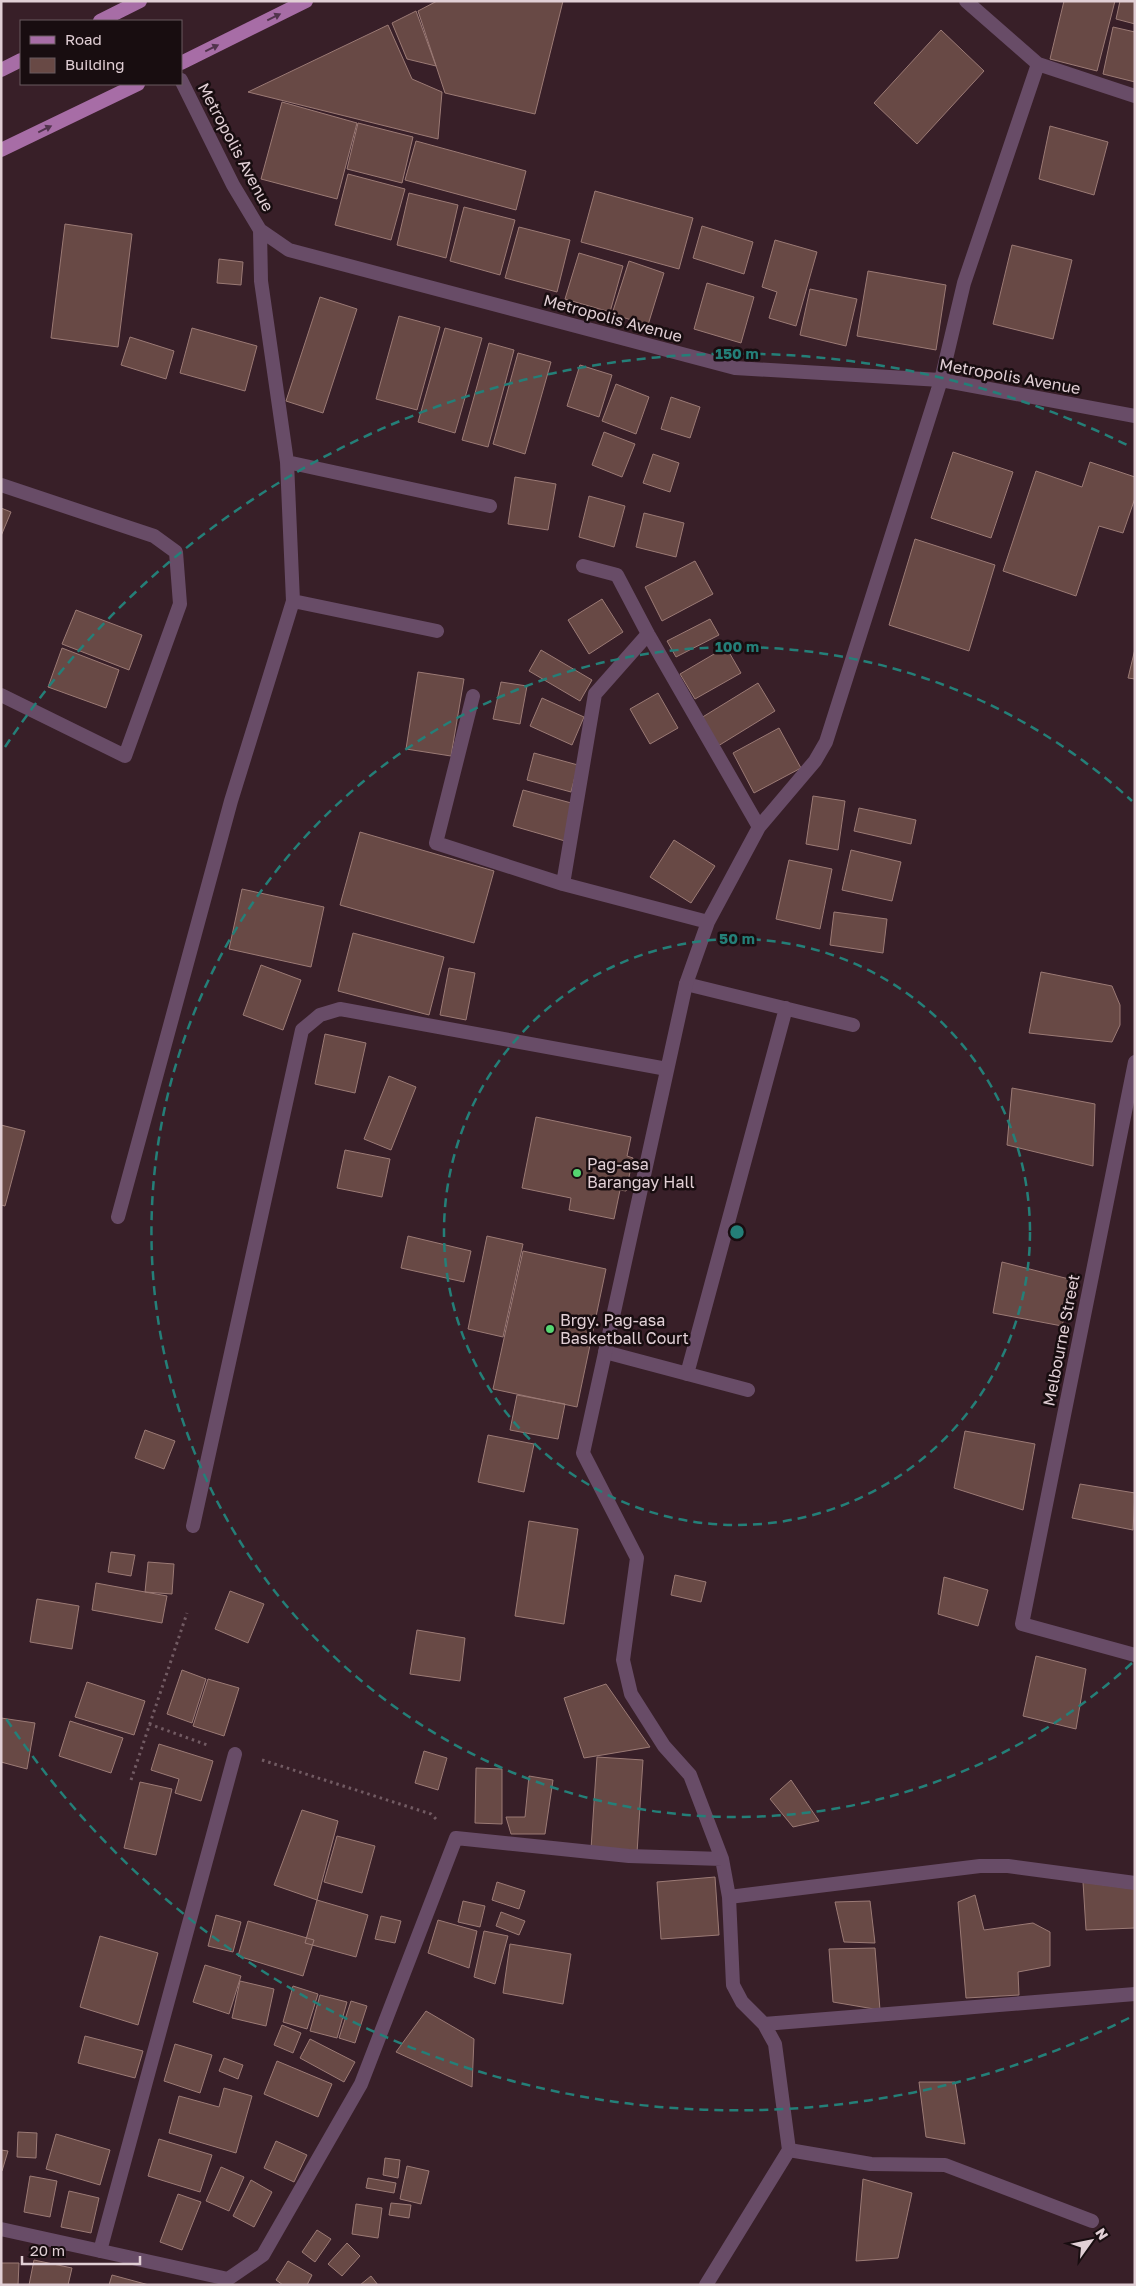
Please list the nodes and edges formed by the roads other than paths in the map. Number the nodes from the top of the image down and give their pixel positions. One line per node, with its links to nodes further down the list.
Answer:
1 (140, 1): 4 (main road)
2 (306, 1): 6 (main road, one-way to 2)
3 (966, 1): 7 (street)
4 (102, 20)
5 (20, 60): 8 (main road)
6 (182, 63)
7 (1038, 64): 11 (street); 14 (street)
8 (1, 70)
9 (182, 82): 13 (street, Metropolis Avenue)
10 (136, 85): 12 (main road, one-way to 10)
11 (1135, 96)
12 (1, 150)
13 (260, 230): 14 (street, Metropolis Avenue); 16 (street)
14 (941, 380): 15 (street, Metropolis Avenue); 25 (street)
15 (1135, 416)
16 (287, 462): 18 (street); 20 (street)
17 (1, 484): 23 (street)
18 (490, 506)
19 (583, 566): 22 (street)
20 (293, 601): 21 (street); 33 (street)
21 (437, 631)
22 (648, 634): 25 (street); 26 (street)
23 (1, 695)
24 (473, 696): 26 (street)
25 (759, 827): 27 (street)
26 (563, 884): 27 (street)
27 (708, 922): 28 (street)
28 (686, 984): 29 (street); 32 (street)
29 (786, 1008): 30 (street); 35 (street)
30 (853, 1025)
31 (1135, 1062): 38 (street, Melbourne Street)
32 (667, 1069): 34 (street); 37 (street)
33 (118, 1217)
34 (605, 1352): 35 (street); 40 (street)
35 (687, 1374): 36 (street)
36 (748, 1390)
37 (193, 1526)
38 (1135, 1655)
39 (235, 1754): 48 (street)
40 (722, 1859): 42 (street); 48 (street)
41 (1135, 1883): 42 (street)
42 (730, 1897): 44 (street)
43 (1135, 1994): 44 (street)
44 (764, 2024): 45 (street)
45 (788, 2150): 46 (street); 49 (street)
46 (1092, 2221)
47 (1, 2229): 48 (street)
48 (100, 2252)
49 (706, 2285)

